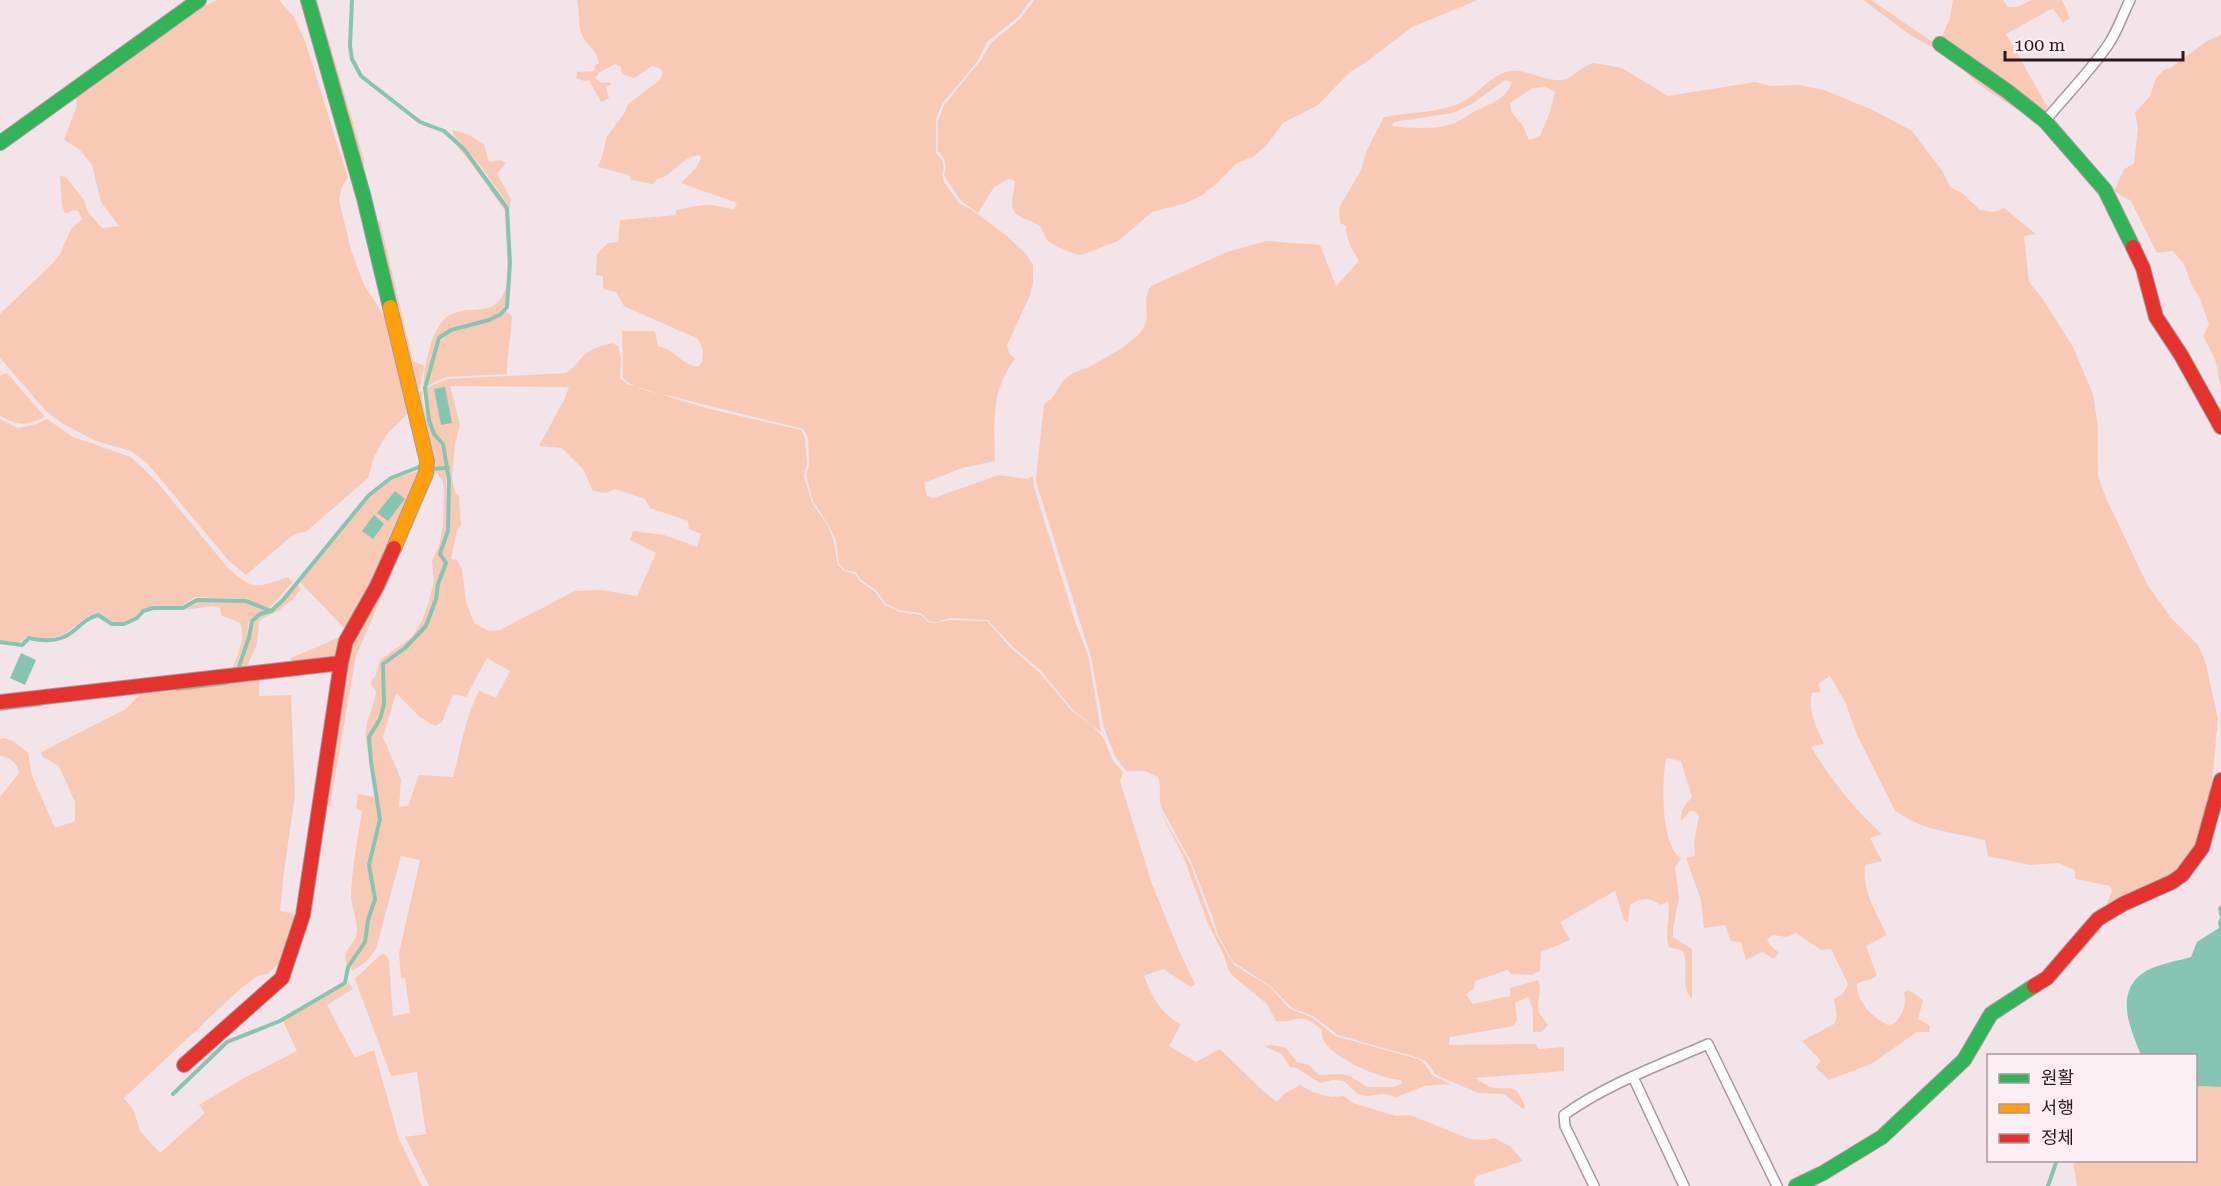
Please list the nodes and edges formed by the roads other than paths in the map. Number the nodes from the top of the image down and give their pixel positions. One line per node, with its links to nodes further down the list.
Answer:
1 (199, 0): 6 (street)
2 (308, 0): 8 (street)
3 (2130, 0): 5 (street)
4 (1940, 44): 5 (street)
5 (2045, 121): 7 (street)
6 (0, 143)
7 (2221, 427)
8 (341, 663): 9 (street); 11 (street)
9 (0, 702)
10 (2221, 780): 16 (street)
11 (184, 1065)
12 (1634, 1077): 13 (street); 14 (street); 15 (street)
13 (1594, 1186)
14 (1684, 1186)
15 (1777, 1186)
16 (1796, 1186)

